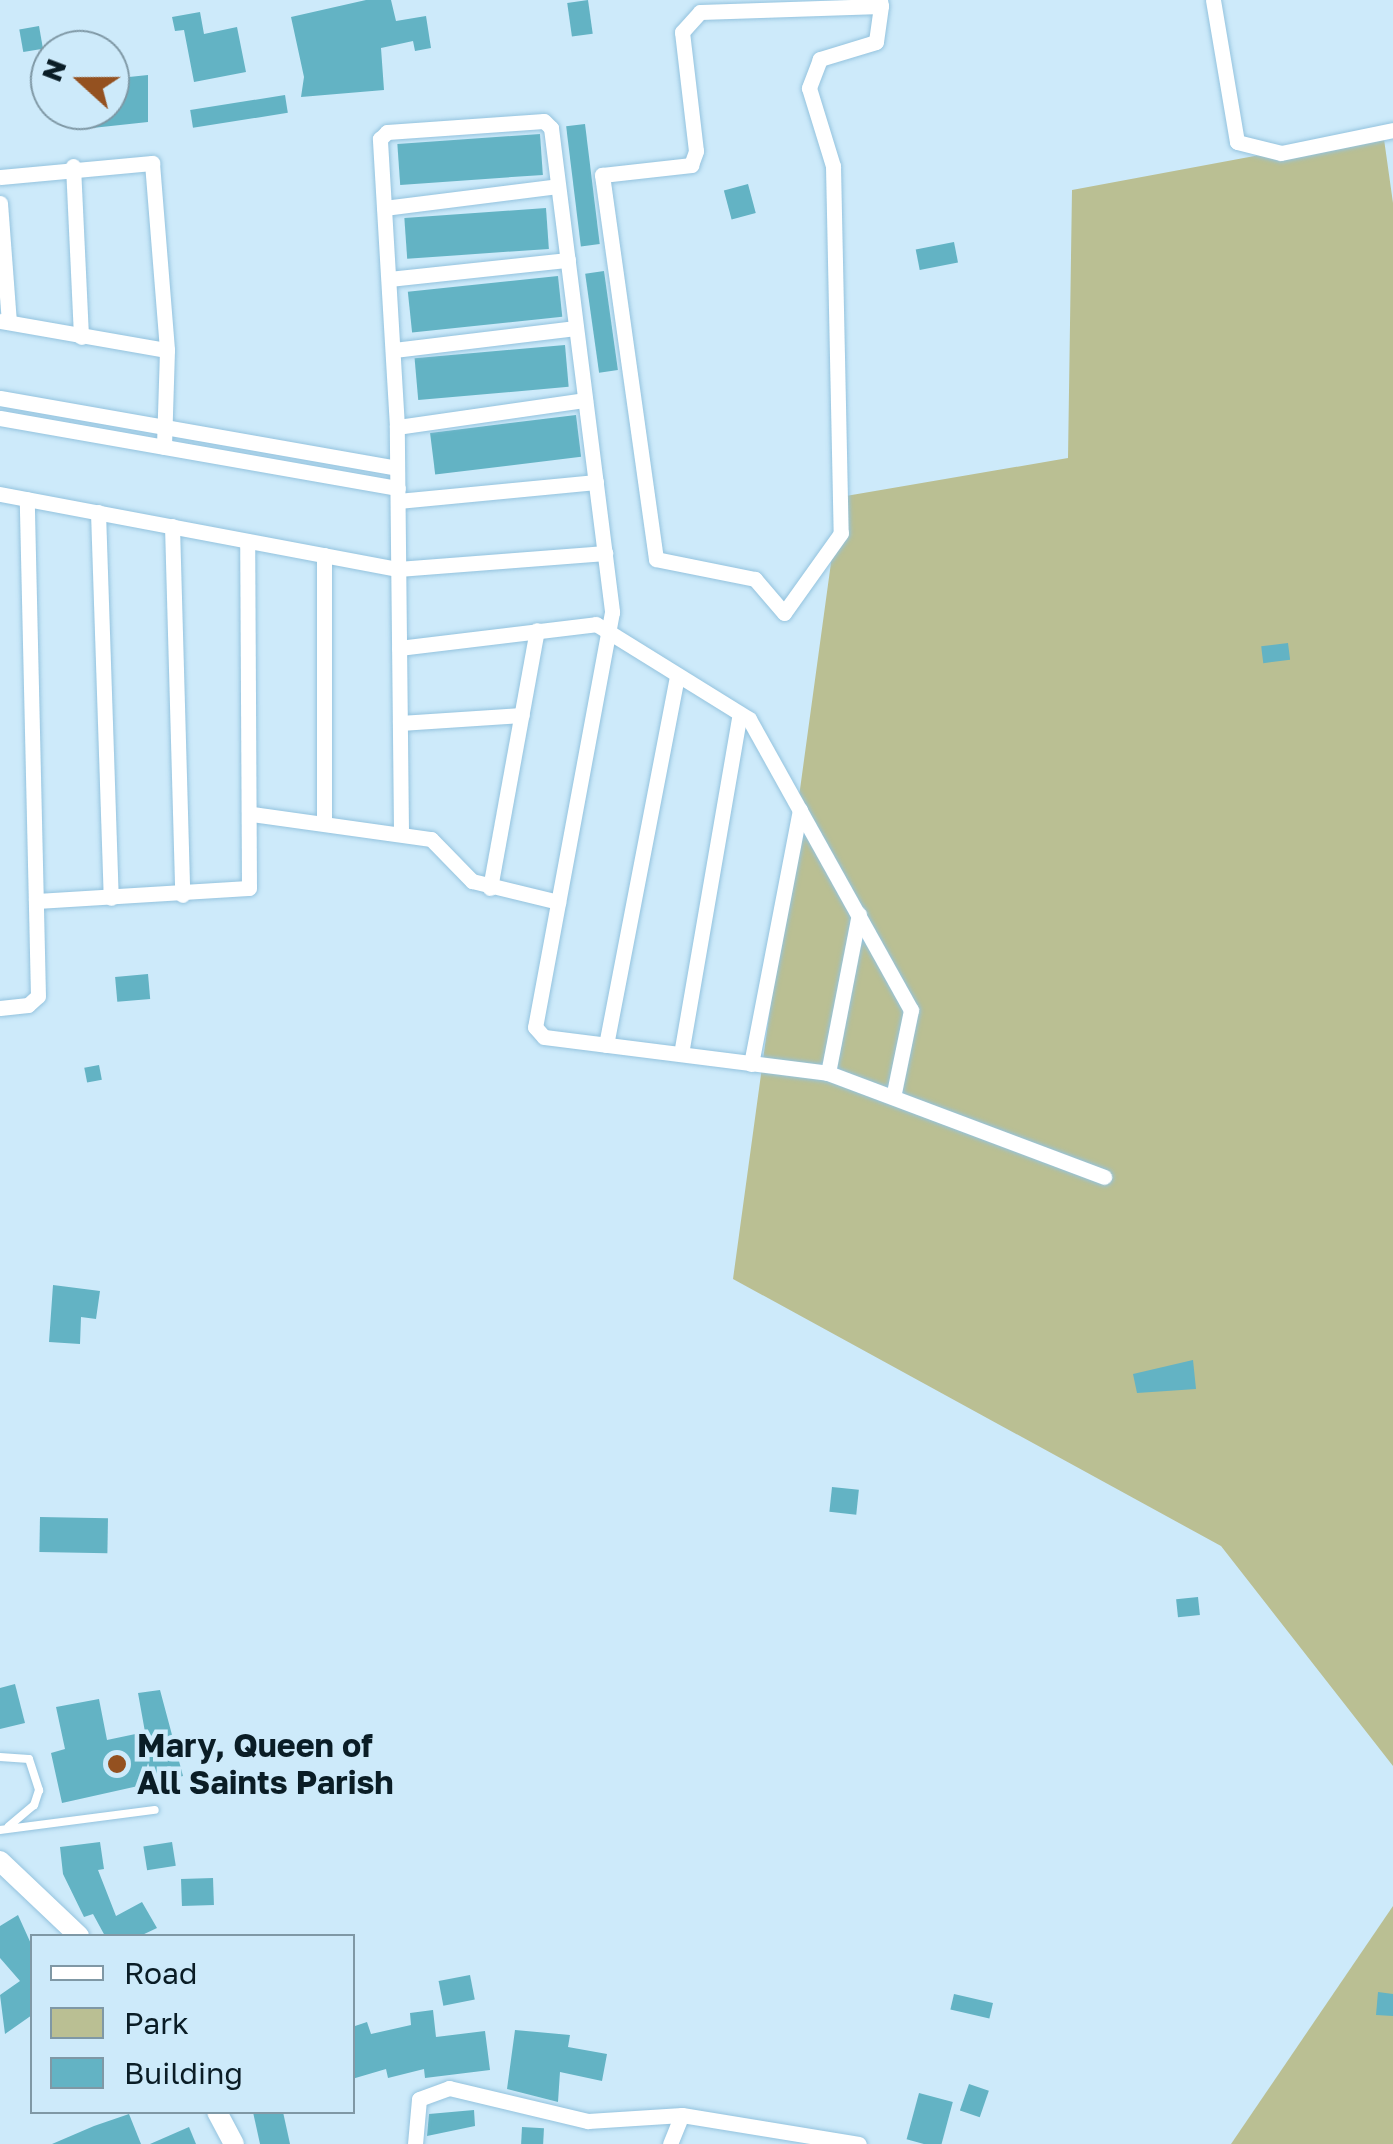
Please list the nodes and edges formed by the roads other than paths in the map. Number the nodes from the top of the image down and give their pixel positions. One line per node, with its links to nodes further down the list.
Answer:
1 (1212, 0): 3 (street)
2 (880, 3): 2 (street)
3 (1393, 130)
4 (73, 166): 5 (street); 13 (street); 14 (street)
5 (0, 177)
6 (558, 186): 8 (street); 8 (street); 9 (street)
7 (0, 203): 11 (street)
8 (384, 208): 10 (street)
9 (568, 260): 10 (street); 12 (street)
10 (389, 279): 15 (street)
11 (4, 321): 13 (street)
12 (576, 328): 15 (street); 17 (street)
13 (81, 337): 14 (street)
14 (167, 350): 19 (street)
15 (394, 350): 20 (street)
16 (0, 398): 19 (street)
17 (585, 400): 20 (street); 23 (street)
18 (0, 418): 21 (street)
19 (164, 427): 21 (street); 22 (street)
20 (397, 427): 22 (street)
21 (164, 447): 25 (street)
22 (397, 468): 25 (street)
23 (596, 482): 25 (street); 30 (street)
24 (0, 494): 26 (street)
25 (398, 495): 32 (street)
26 (27, 499): 27 (street); 47 (street)
27 (98, 512): 28 (street); 46 (street)
28 (172, 526): 29 (street); 45 (street)
29 (247, 540): 31 (street); 41 (street)
30 (605, 554): 32 (street); 34 (street)
31 (324, 555): 32 (street); 42 (street)
32 (398, 569): 35 (street)
33 (537, 630): 34 (street); 35 (street); 37 (street)
34 (608, 634): 36 (street); 48 (street)
35 (399, 648): 39 (street)
36 (677, 678): 38 (street); 51 (street)
37 (522, 714): 39 (street); 44 (street)
38 (740, 714): 40 (street); 52 (street)
39 (400, 723): 43 (street)
40 (800, 810): 49 (street); 53 (street)
41 (252, 814): 42 (street); 45 (street)
42 (324, 822): 43 (street)
43 (401, 831): 44 (street)
44 (490, 888): 48 (street)
45 (182, 894): 46 (street)
46 (110, 898): 47 (street)
47 (36, 901): 50 (street)
48 (558, 902): 51 (street)
49 (859, 914): 54 (street); 55 (street)
50 (0, 1008)
51 (606, 1045): 52 (street)
52 (681, 1054): 53 (street)
53 (752, 1064): 54 (street)
54 (828, 1074): 55 (street)
55 (894, 1094): 56 (street)
56 (1104, 1176)
57 (0, 1756): 59 (lane)
58 (155, 1810): 59 (lane)
59 (4, 1828)
60 (0, 1860): 61 (street)
61 (78, 1934)
62 (217, 2114): 64 (street)
63 (682, 2115): 65 (street); 66 (street); 67 (street)
64 (234, 2144)
65 (415, 2144)
66 (670, 2144)
67 (860, 2144)

